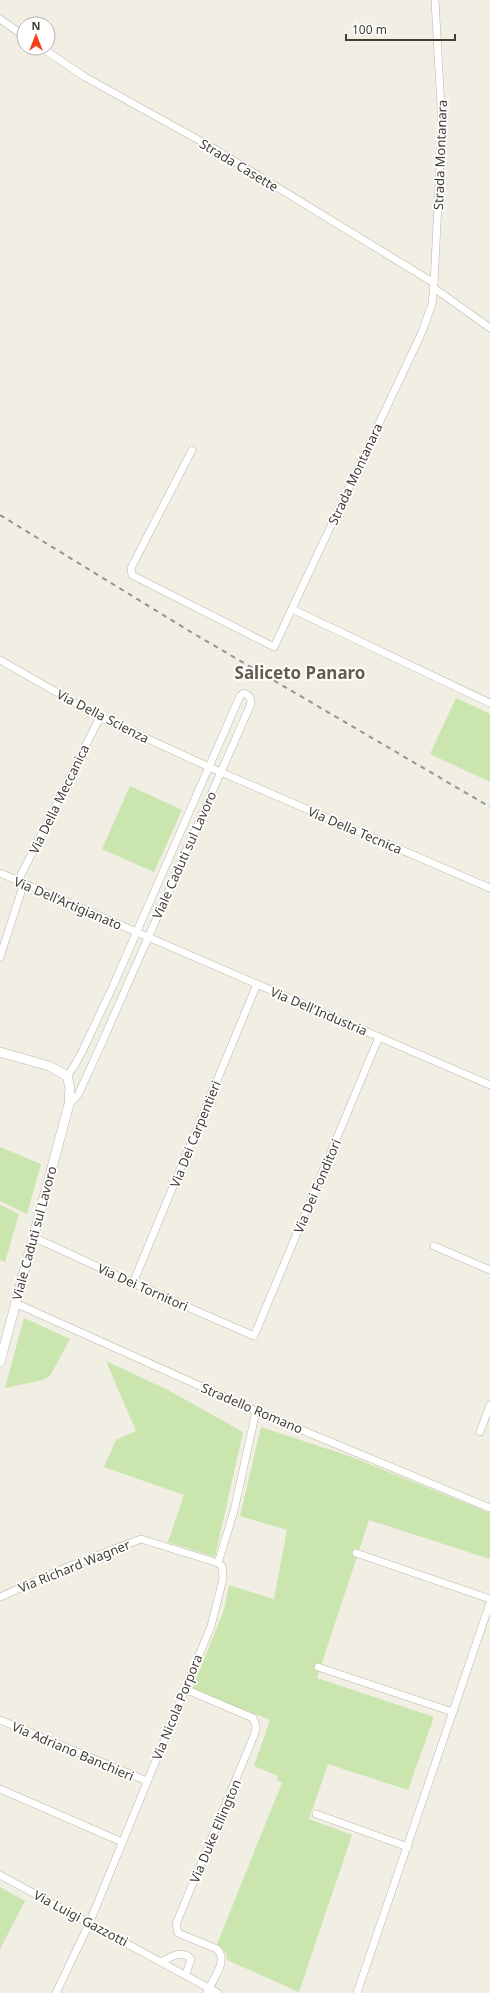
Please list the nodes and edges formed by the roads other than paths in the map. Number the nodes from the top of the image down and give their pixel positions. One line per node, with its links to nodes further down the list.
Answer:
1 (435, 0): 5 (street, Strada Montanara)
2 (0, 19): 3 (street)
3 (16, 30)
4 (54, 56): 5 (street, Strada Casette)
5 (434, 286): 6 (street, Strada Casette); 8 (street, Strada Montanara)
6 (490, 328)
7 (192, 450): 8 (street, Strada Montanara)
8 (292, 609): 10 (street)
9 (0, 660): 11 (street, Via Della Scienza)
10 (490, 703)
11 (100, 717): 12 (street, Via Della Scienza); 15 (street, Via Della Meccanica)
12 (209, 768): 13 (street); 13 (street, Viale Caduti sul Lavoro); 17 (street, Viale Caduti sul Lavoro)
13 (221, 773): 16 (street, Via Della Tecnica); 18 (street, Viale Caduti sul Lavoro)
14 (0, 873): 15 (street, Via Dell'Artigianato)
15 (21, 882): 17 (street, Via Dell'Artigianato); 19 (street, Via Della Meccanica)
16 (490, 888)
17 (137, 932): 18 (street); 23 (street, Viale Caduti sul Lavoro)
18 (148, 937): 20 (street, Via Dell'Industria); 25 (street, Viale Caduti sul Lavoro)
19 (0, 957)
20 (257, 984): 21 (street, Via Dell'Industria); 29 (street, Via Dei Carpentieri)
21 (379, 1037): 24 (street, Via Dell'Industria); 31 (street, Via Dei Fonditori)
22 (0, 1052): 23 (street)
23 (67, 1076): 25 (street, Viale Caduti sul Lavoro)
24 (490, 1085)
25 (69, 1104): 26 (street, Viale Caduti sul Lavoro)
26 (33, 1237): 29 (street, Via Dei Tornitori); 30 (street, Viale Caduti sul Lavoro)
27 (434, 1246): 28 (street)
28 (490, 1270)
29 (133, 1283): 31 (street, Via Dei Tornitori)
30 (16, 1303): 32 (street, Viale Caduti sul Lavoro); 34 (street, Stradello Romano)
31 (254, 1336)
32 (0, 1362)
33 (490, 1405): 35 (street)
34 (256, 1411): 36 (street, Stradello Romano); 38 (street, Via Nicola Porpora)
35 (480, 1432)
36 (490, 1508)
37 (356, 1553): 40 (street)
38 (218, 1563): 39 (street, Via Richard Wagner); 43 (street, Via Nicola Porpora)
39 (0, 1597)
40 (490, 1599)
41 (490, 1603): 44 (street)
42 (318, 1667): 44 (street)
43 (185, 1689): 46 (street, Via Nicola Porpora); 55 (street, Via Duke Ellington)
44 (453, 1712): 50 (street)
45 (0, 1720): 46 (street, Via Adriano Banchieri)
46 (147, 1781): 49 (street, Via Nicola Porpora)
47 (0, 1789): 49 (street)
48 (316, 1814): 50 (street)
49 (122, 1842): 52 (street, Via Nicola Porpora)
50 (408, 1847): 58 (street)
51 (0, 1875): 52 (street, Via Luigi Gazzotti)
52 (89, 1924): 53 (street, Via Luigi Gazzotti); 56 (street, Via Nicola Porpora)
53 (163, 1961): 54 (street, Via Luigi Gazzotti); 54 (street)
54 (186, 1974): 55 (street, Via Luigi Gazzotti)
55 (208, 1990): 57 (street, Via Luigi Gazzotti)
56 (56, 1993)
57 (218, 1993)
58 (358, 1993)

